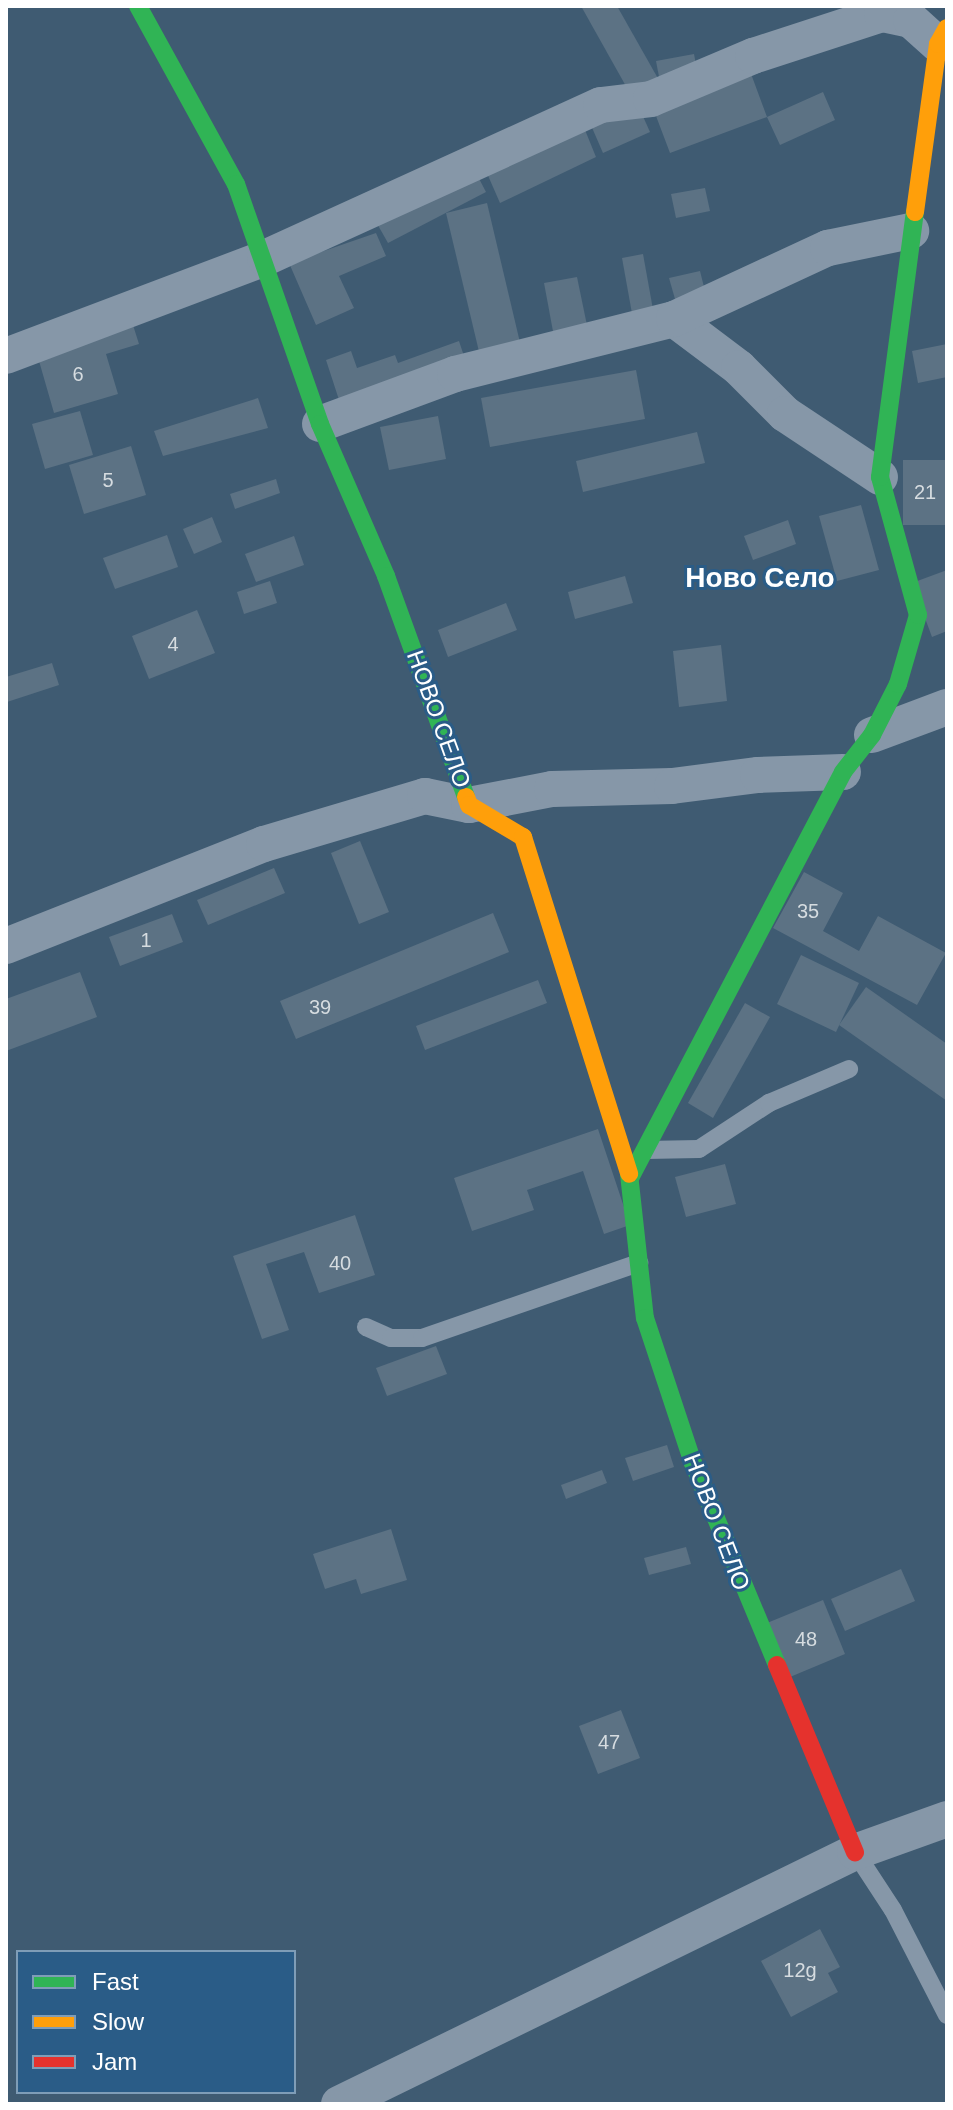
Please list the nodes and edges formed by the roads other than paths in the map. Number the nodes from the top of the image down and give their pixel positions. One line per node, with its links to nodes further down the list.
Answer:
1 (138, 6): 4 (street, НОВО СЕЛО)
2 (943, 36): 3 (street); 4 (street)
3 (911, 231): 5 (street); 8 (street)
4 (265, 258): 6 (street); 7 (street, НОВО СЕЛО)
5 (674, 319): 7 (street); 8 (street)
6 (6, 356)
7 (320, 424): 12 (street, НОВО СЕЛО)
8 (880, 477): 10 (street)
9 (947, 707): 10 (street)
10 (872, 735): 11 (street)
11 (843, 772): 12 (street); 15 (street)
12 (469, 805): 13 (street); 16 (street, НОВО СЕЛО)
13 (6, 946)
14 (849, 1069): 15 (lane)
15 (645, 1150): 16 (street)
16 (630, 1178): 17 (street, НОВО СЕЛО)
17 (639, 1263): 18 (lane); 20 (street, НОВО СЕЛО)
18 (366, 1327)
19 (947, 1819): 20 (street)
20 (855, 1852): 21 (lane); 22 (street)
21 (947, 2015)
22 (339, 2104)

